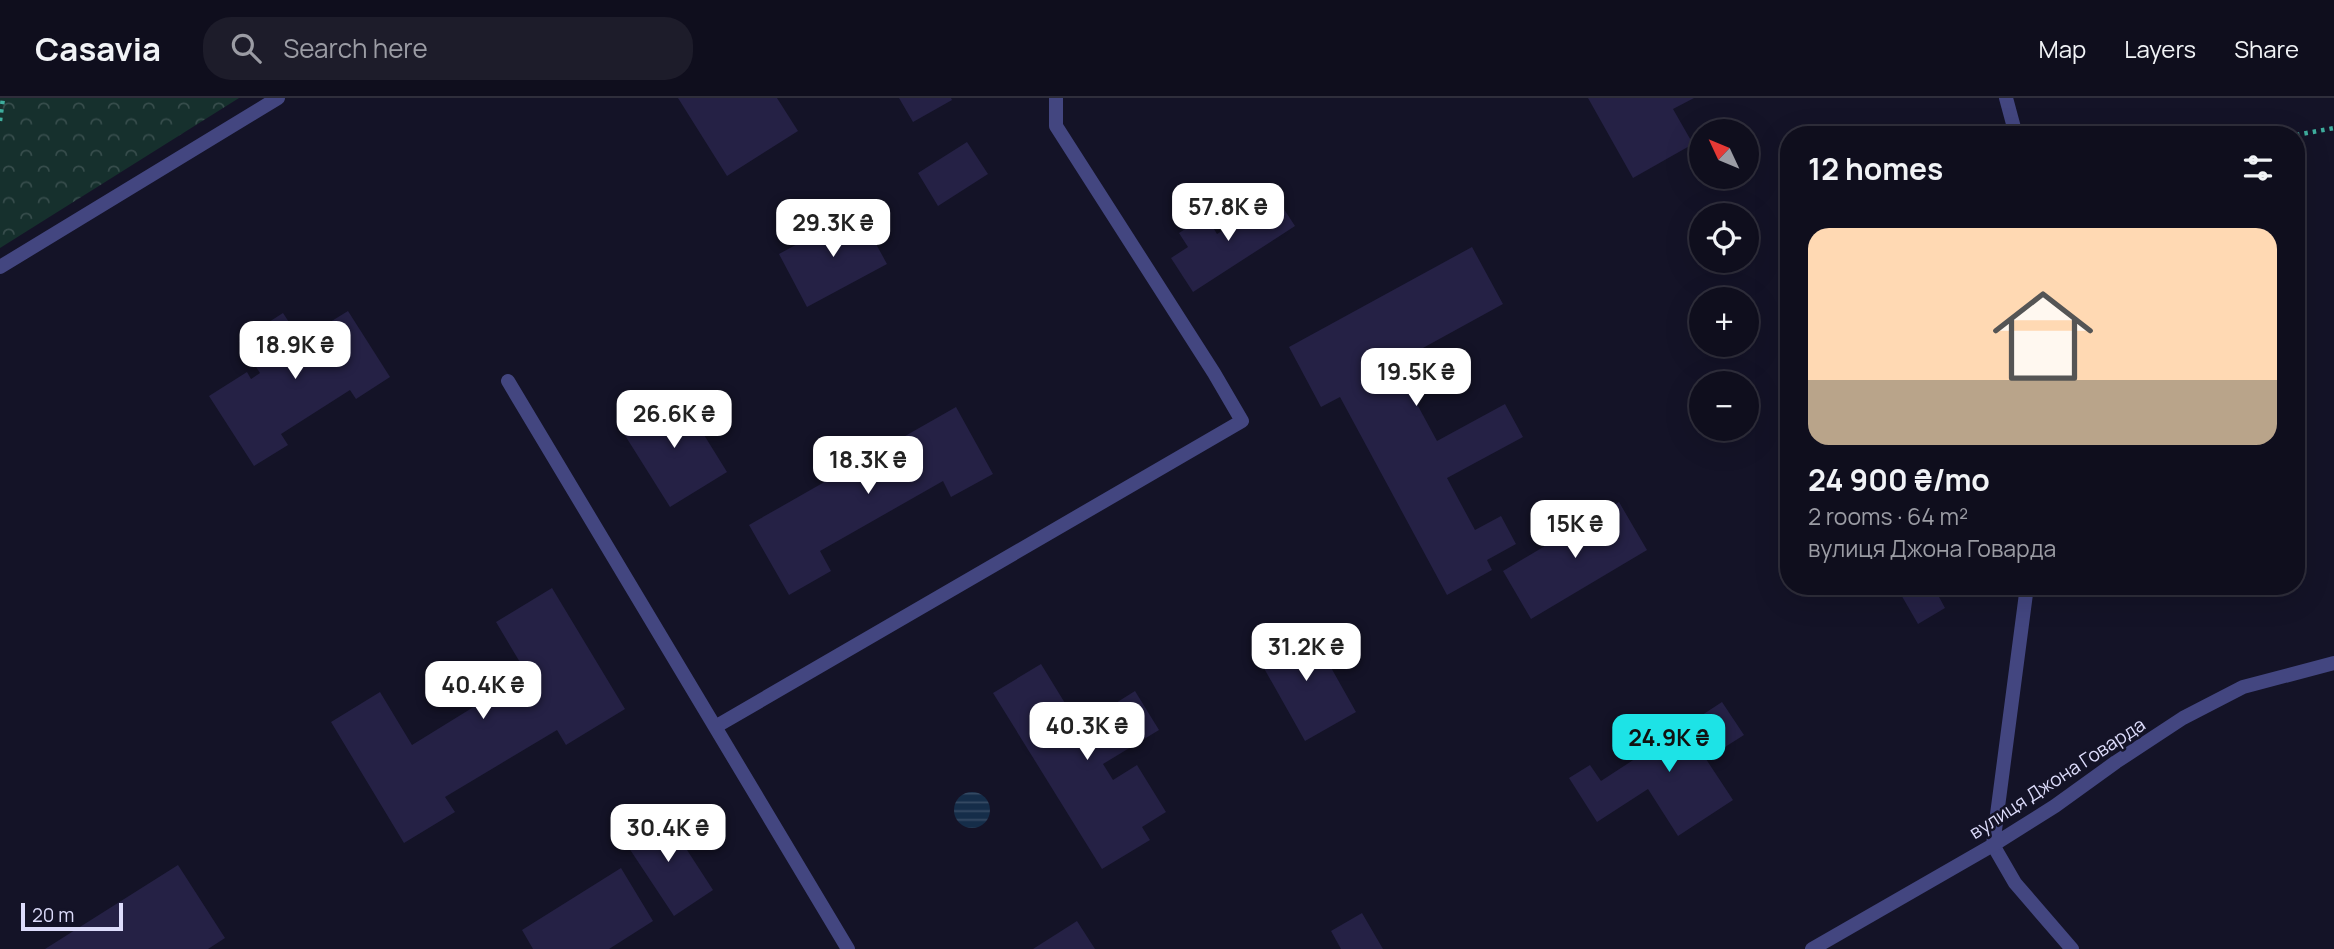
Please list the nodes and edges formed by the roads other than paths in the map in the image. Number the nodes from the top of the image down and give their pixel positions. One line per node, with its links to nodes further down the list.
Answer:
1 (278, 98): 5 (street)
2 (1056, 98): 9 (street)
3 (2006, 98): 4 (street)
4 (2014, 126)
5 (0, 267)
6 (508, 381): 9 (street)
7 (2026, 595): 10 (street)
8 (2334, 663): 10 (street, вулиця Джона Говарда)
9 (715, 727): 11 (street)
10 (1993, 845): 12 (street, вулиця Джона Говарда); 13 (street)
11 (848, 949)
12 (1812, 949)
13 (2072, 949)

